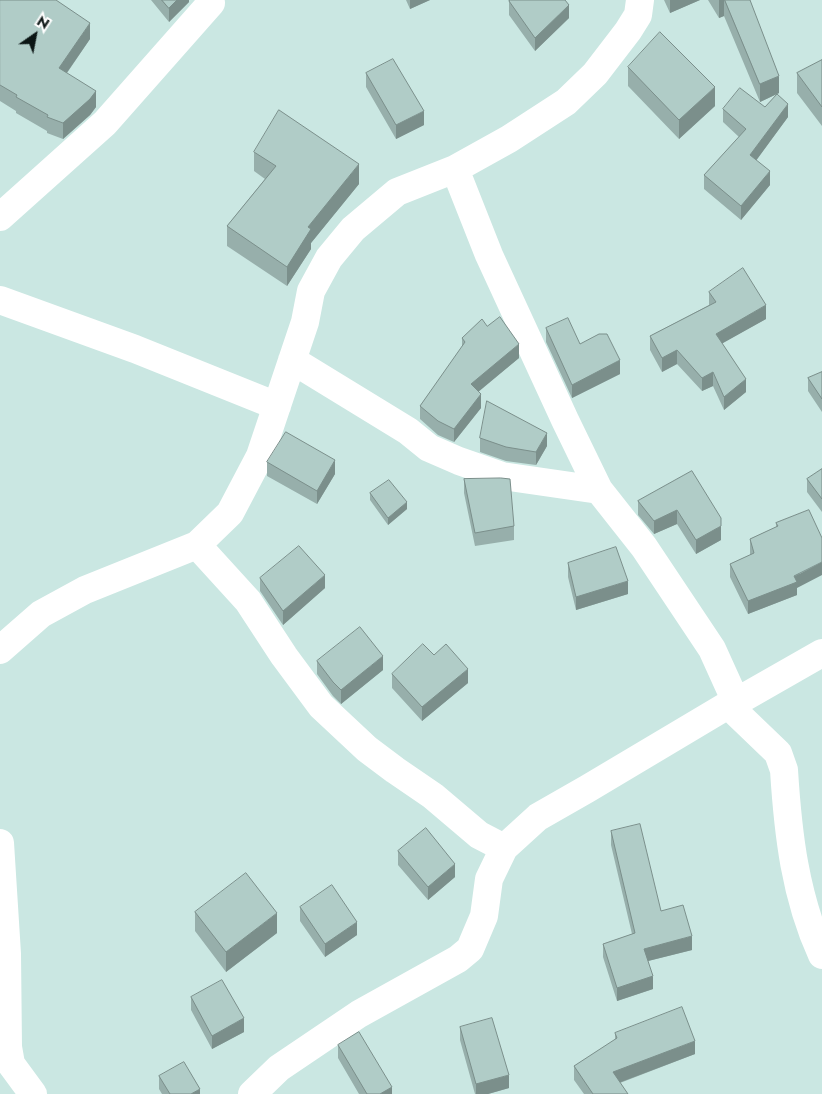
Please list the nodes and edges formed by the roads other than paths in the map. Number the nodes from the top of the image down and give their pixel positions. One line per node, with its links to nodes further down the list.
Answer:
1 (640, 0): 3 (street)
2 (211, 3): 4 (street)
3 (456, 170): 6 (street); 8 (street)
4 (0, 217)
5 (0, 300): 7 (street)
6 (292, 360): 7 (street); 8 (street)
7 (277, 406): 9 (street)
8 (599, 490): 12 (street)
9 (197, 545): 10 (street); 14 (street)
10 (0, 650)
11 (822, 652): 12 (street)
12 (732, 704): 14 (street); 15 (street)
13 (0, 842): 16 (street)
14 (504, 848): 17 (street)
15 (822, 955)
16 (33, 1094)
17 (252, 1094)

